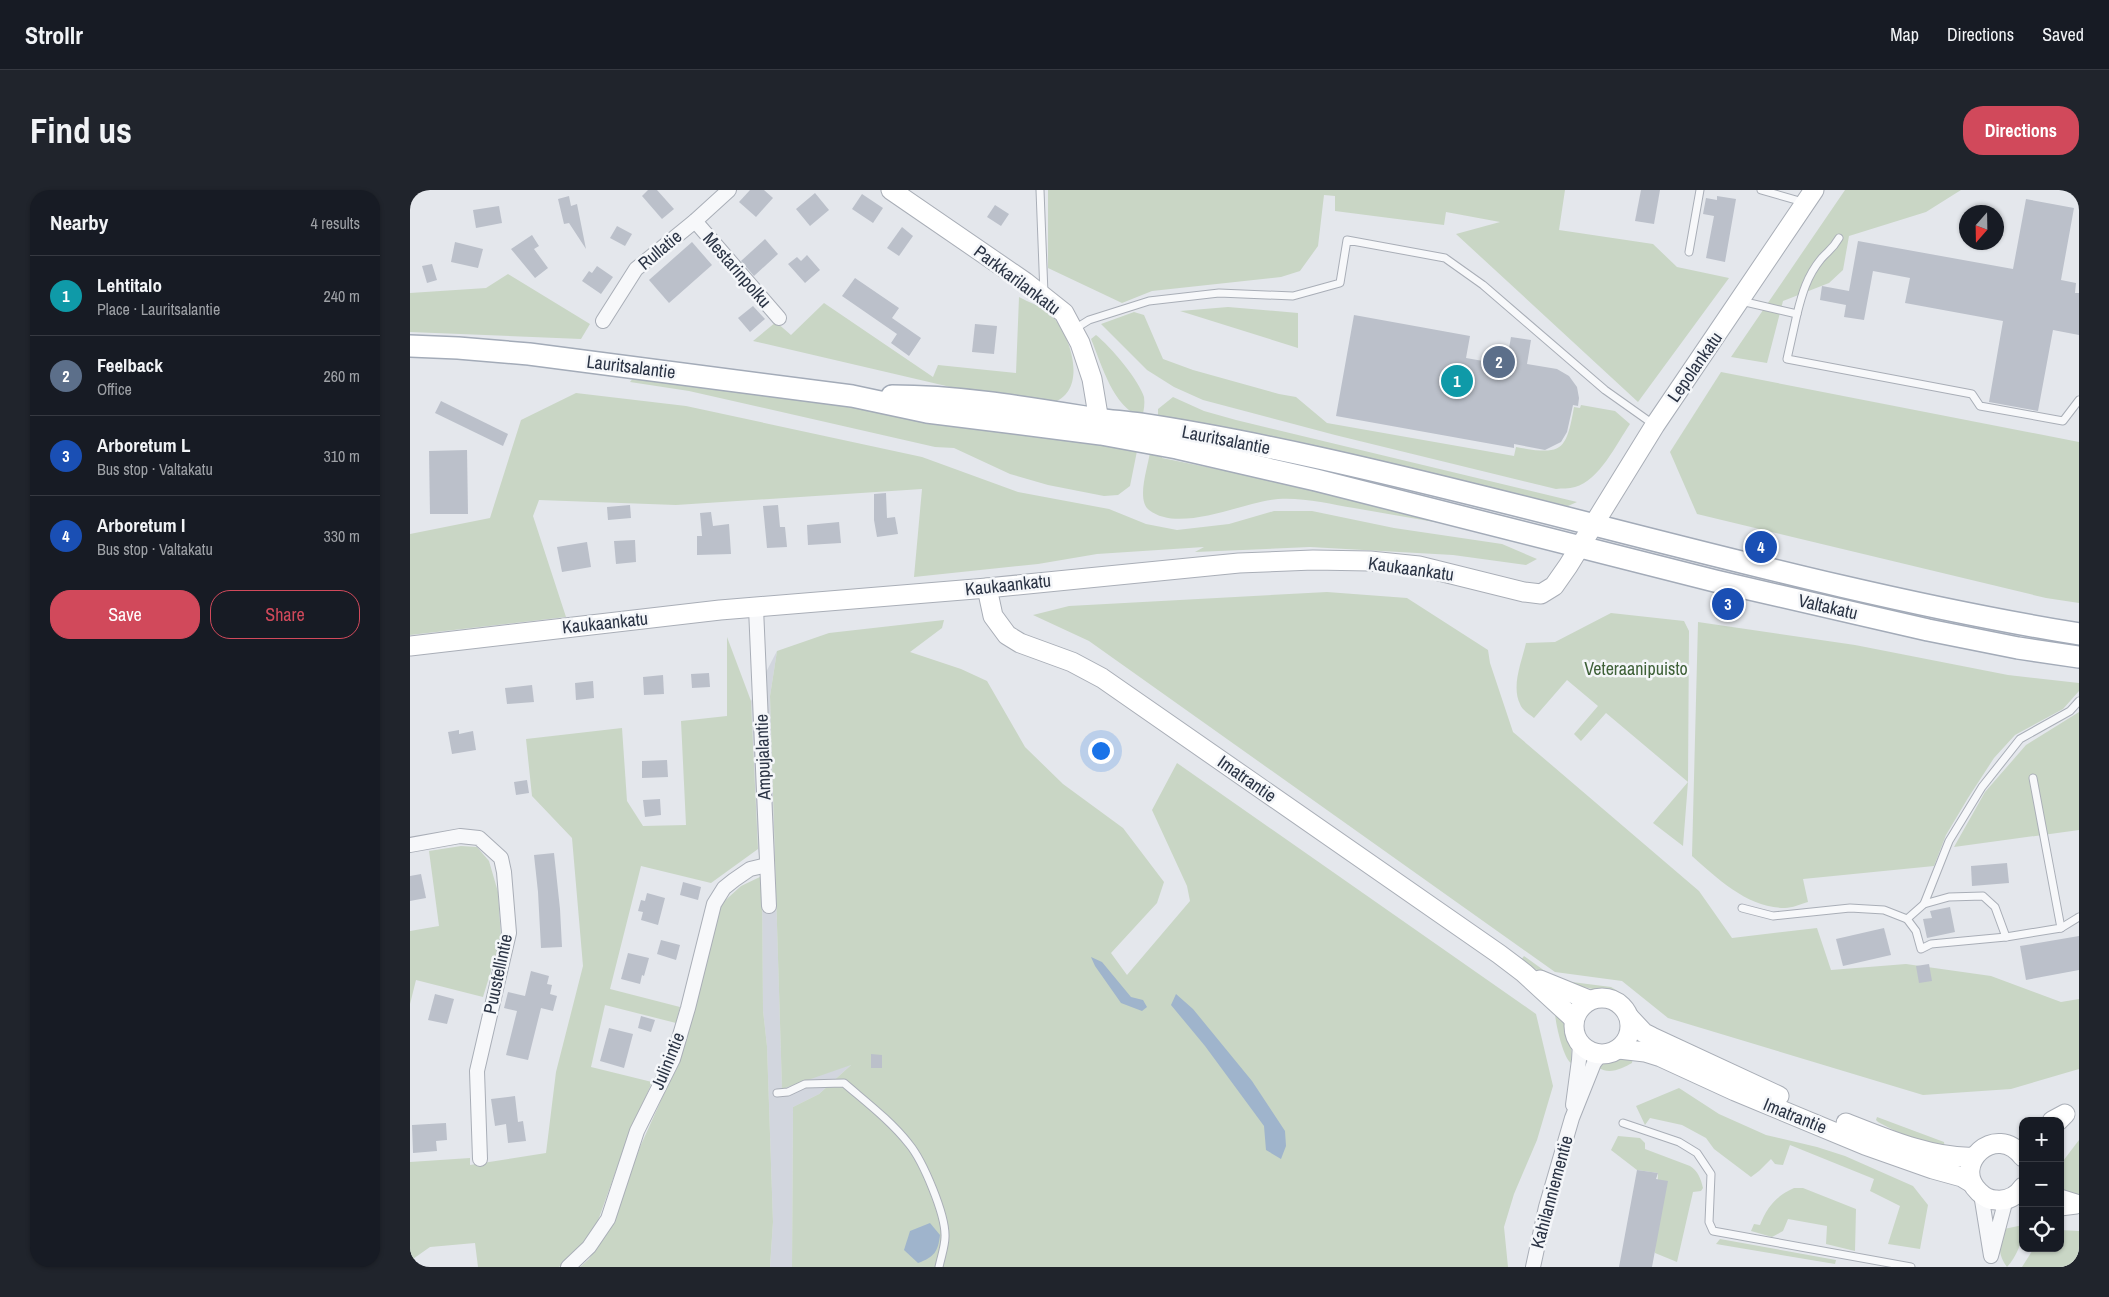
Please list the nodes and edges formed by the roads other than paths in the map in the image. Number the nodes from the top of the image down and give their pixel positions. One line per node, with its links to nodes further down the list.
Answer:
1 (729, 190): 7 (street, Rullatie)
2 (891, 190): 10 (street, Parkkarilankatu)
3 (1040, 190): 10 (lane)
4 (1700, 190): 9 (lane)
5 (1761, 190): 6 (lane)
6 (1810, 196): 11 (street, Lepolankatu)
7 (696, 221): 13 (street, Mestarinpolku); 14 (street, Rullatie)
8 (1839, 238): 12 (lane)
9 (1689, 252)
10 (1044, 296): 15 (street, Parkkarilankatu)
11 (1740, 301): 12 (lane); 18 (street, Lepolankatu)
12 (1797, 314): 17 (lane)
13 (779, 318)
14 (603, 321)
15 (1073, 330): 18 (lane); 19 (street, Parkkarilankatu)
16 (410, 346): 19 (main road, Lauritsalantie)
17 (2079, 400)
18 (1655, 425): 20 (street, Lepolankatu)
19 (1100, 427): 20 (main road, Lauritsalantie); 21 (main road, Lauritsalantie)
20 (1594, 525): 21 (street, Lepolankatu); 24 (main road, Valtakatu)
21 (1580, 546): 22 (street, Kaukaankatu); 26 (main road, Valtakatu)
22 (987, 588): 23 (street, Kaukaankatu); 38 (street, Imatrantie)
23 (756, 608): 25 (street, Kaukaankatu); 30 (street, Ampujalantie)
24 (2079, 634)
25 (410, 646)
26 (2079, 657)
27 (2079, 701): 31 (lane)
28 (2033, 778): 36 (lane)
29 (410, 845): 50 (street, Puustellintie)
30 (767, 865): 32 (street, Ampujalantie); 54 (street, Julinintie)
31 (1924, 904): 35 (lane); 37 (lane)
32 (768, 906)
33 (1742, 908): 35 (lane)
34 (2079, 917): 36 (lane)
35 (1907, 920): 37 (lane)
36 (2061, 928): 37 (lane)
37 (2006, 937)
38 (1521, 971): 39 (street, Imatrantie); 41 (street, Imatrantie)
39 (1588, 1000): 40 (street); 41 (street)
40 (1629, 1017): 43 (street); 49 (street, Imatrantie)
41 (1574, 1019): 42 (street)
42 (1580, 1044): 44 (street); 46 (street, Kahilanniementie)
43 (1619, 1048): 44 (street); 51 (street, Imatrantie)
44 (1601, 1054): 46 (street, Kahilanniementie)
45 (777, 1093): 55 (lane)
46 (1572, 1118): 56 (street, Kahilanniementie)
47 (1623, 1123): 57 (lane)
48 (2019, 1147): 49 (street)
49 (1974, 1157): 51 (street)
50 (480, 1159)
51 (1977, 1189): 52 (street, Imatrantie); 53 (street)
52 (2015, 1197): 53 (street)
53 (1991, 1262)
54 (568, 1267)
55 (939, 1267)
56 (1533, 1267)
57 (1911, 1267)

